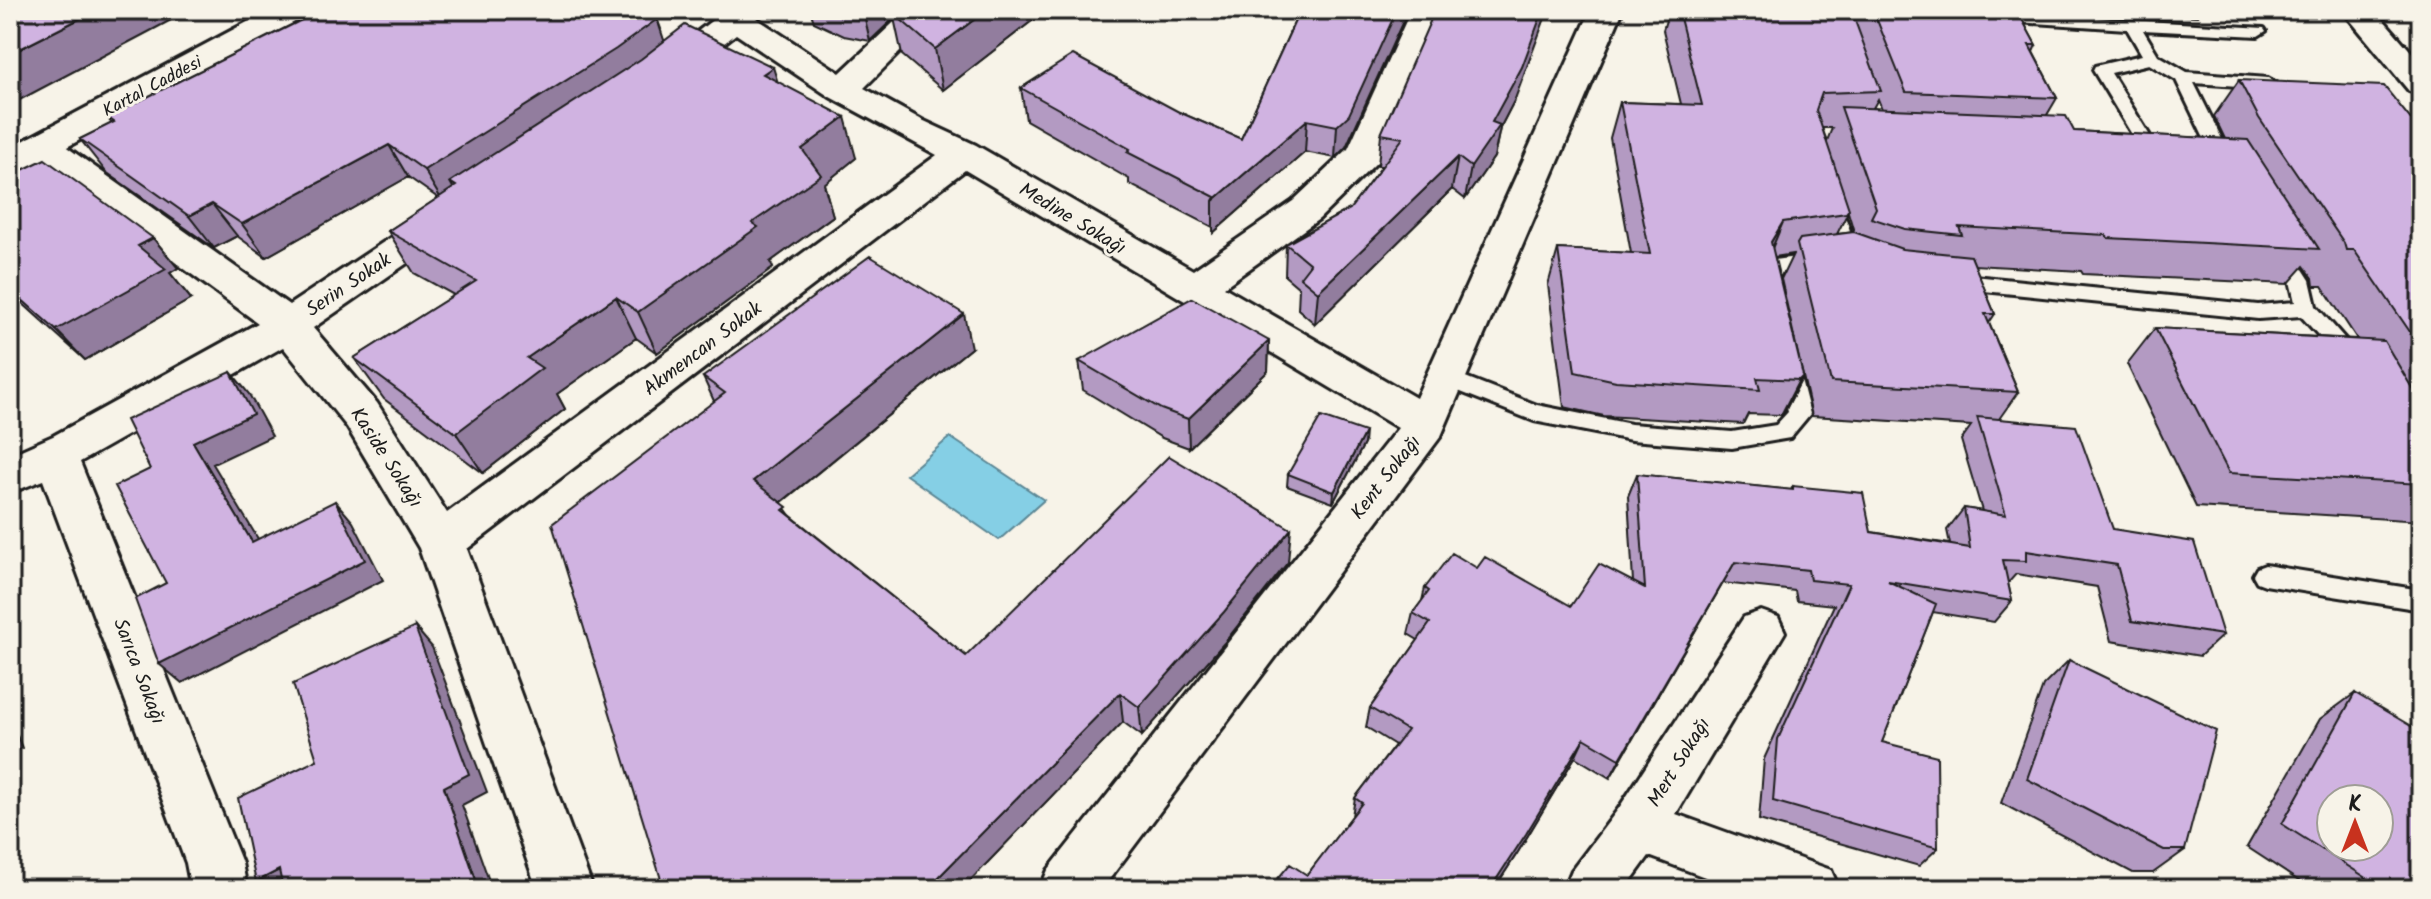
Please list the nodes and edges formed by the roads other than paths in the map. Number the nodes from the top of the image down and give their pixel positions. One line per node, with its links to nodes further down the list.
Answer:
1 (294, 10): 20 (street, Kartal Caddesi)
2 (926, 10): 15 (street)
3 (1427, 10): 27 (street)
4 (1607, 10): 32 (street, Kent Sokağı)
5 (2358, 10): 14 (street)
6 (735, 12): 15 (street, Medine Sokağı); 16 (street)
7 (1975, 16): 8 (lane)
8 (2065, 16): 9 (lane)
9 (2133, 26): 10 (lane); 11 (lane)
10 (2258, 31)
11 (2152, 58): 12 (lane); 17 (lane)
12 (2183, 77): 13 (lane); 18 (lane)
13 (2286, 84)
14 (2421, 84)
15 (842, 90): 19 (street, Medine Sokağı)
16 (630, 99)
17 (2116, 146)
18 (2192, 152)
19 (963, 153): 27 (street, Medine Sokağı); 37 (street, Akmencan Sokak)
20 (26, 154): 30 (street, Kaside Sokağı)
21 (1822, 173): 24 (lane)
22 (477, 198): 30 (street, Serin Sokak)
23 (2270, 232): 28 (lane)
24 (1838, 258): 25 (lane); 29 (lane)
25 (1860, 266)
26 (1930, 279): 28 (lane)
27 (1194, 289): 34 (street, Medine Sokağı)
28 (2306, 308): 33 (lane)
29 (1775, 310)
30 (288, 325): 35 (street, Serin Sokak); 37 (street, Kaside Sokağı)
31 (1782, 341): 32 (lane)
32 (1445, 377): 34 (street, Kent Sokağı)
33 (2366, 383)
34 (1426, 424): 44 (street, Kent Sokağı)
35 (55, 454): 36 (street, Serin Sokak); 42 (street, Sarıca Sokağı)
36 (10, 475)
37 (441, 543): 43 (street, Kaside Sokağı)
38 (2265, 575): 39 (lane)
39 (2421, 600)
40 (1761, 632): 41 (street, Mert Sokağı)
41 (1638, 826): 45 (street, Mert Sokağı); 46 (street)
42 (219, 889)
43 (565, 889)
44 (1068, 889)
45 (1592, 889)
46 (1811, 889)

